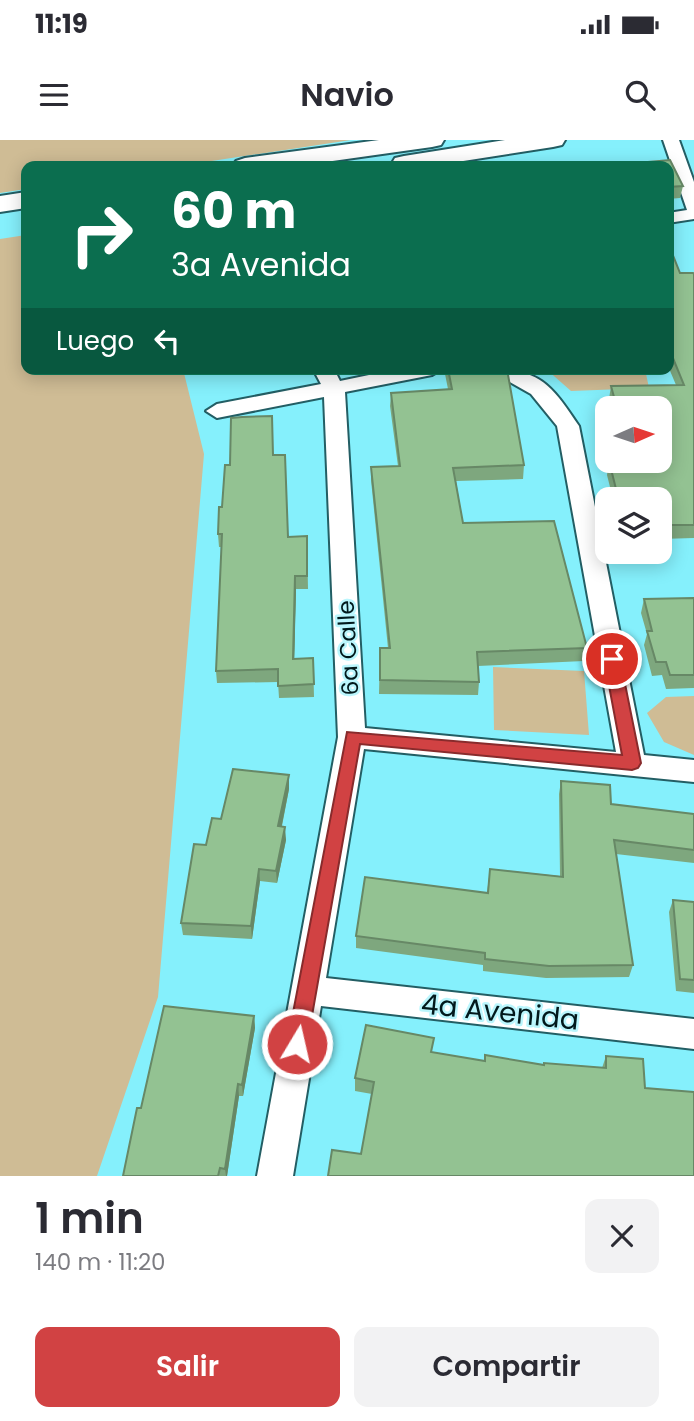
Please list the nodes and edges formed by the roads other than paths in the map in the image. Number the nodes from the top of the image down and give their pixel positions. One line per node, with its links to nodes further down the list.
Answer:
1 (432, 140): 4 (street)
2 (553, 140): 5 (street)
3 (671, 140): 8 (street)
4 (281, 161)
5 (417, 161)
6 (21, 201): 7 (street)
7 (0, 204)
8 (694, 207)
9 (694, 214): 10 (street)
10 (674, 217)
11 (21, 223): 12 (street)
12 (0, 226)
13 (370, 375): 15 (street)
14 (517, 375): 18 (street)
15 (329, 379): 16 (street); 17 (street, 6a Calle)
16 (218, 411)
17 (352, 737): 18 (street); 20 (street, 6a Calle)
18 (632, 763): 19 (street)
19 (694, 771)
20 (306, 990): 21 (street, 4a Avenida); 22 (street, 6a Calle)
21 (694, 1034)
22 (275, 1176)

